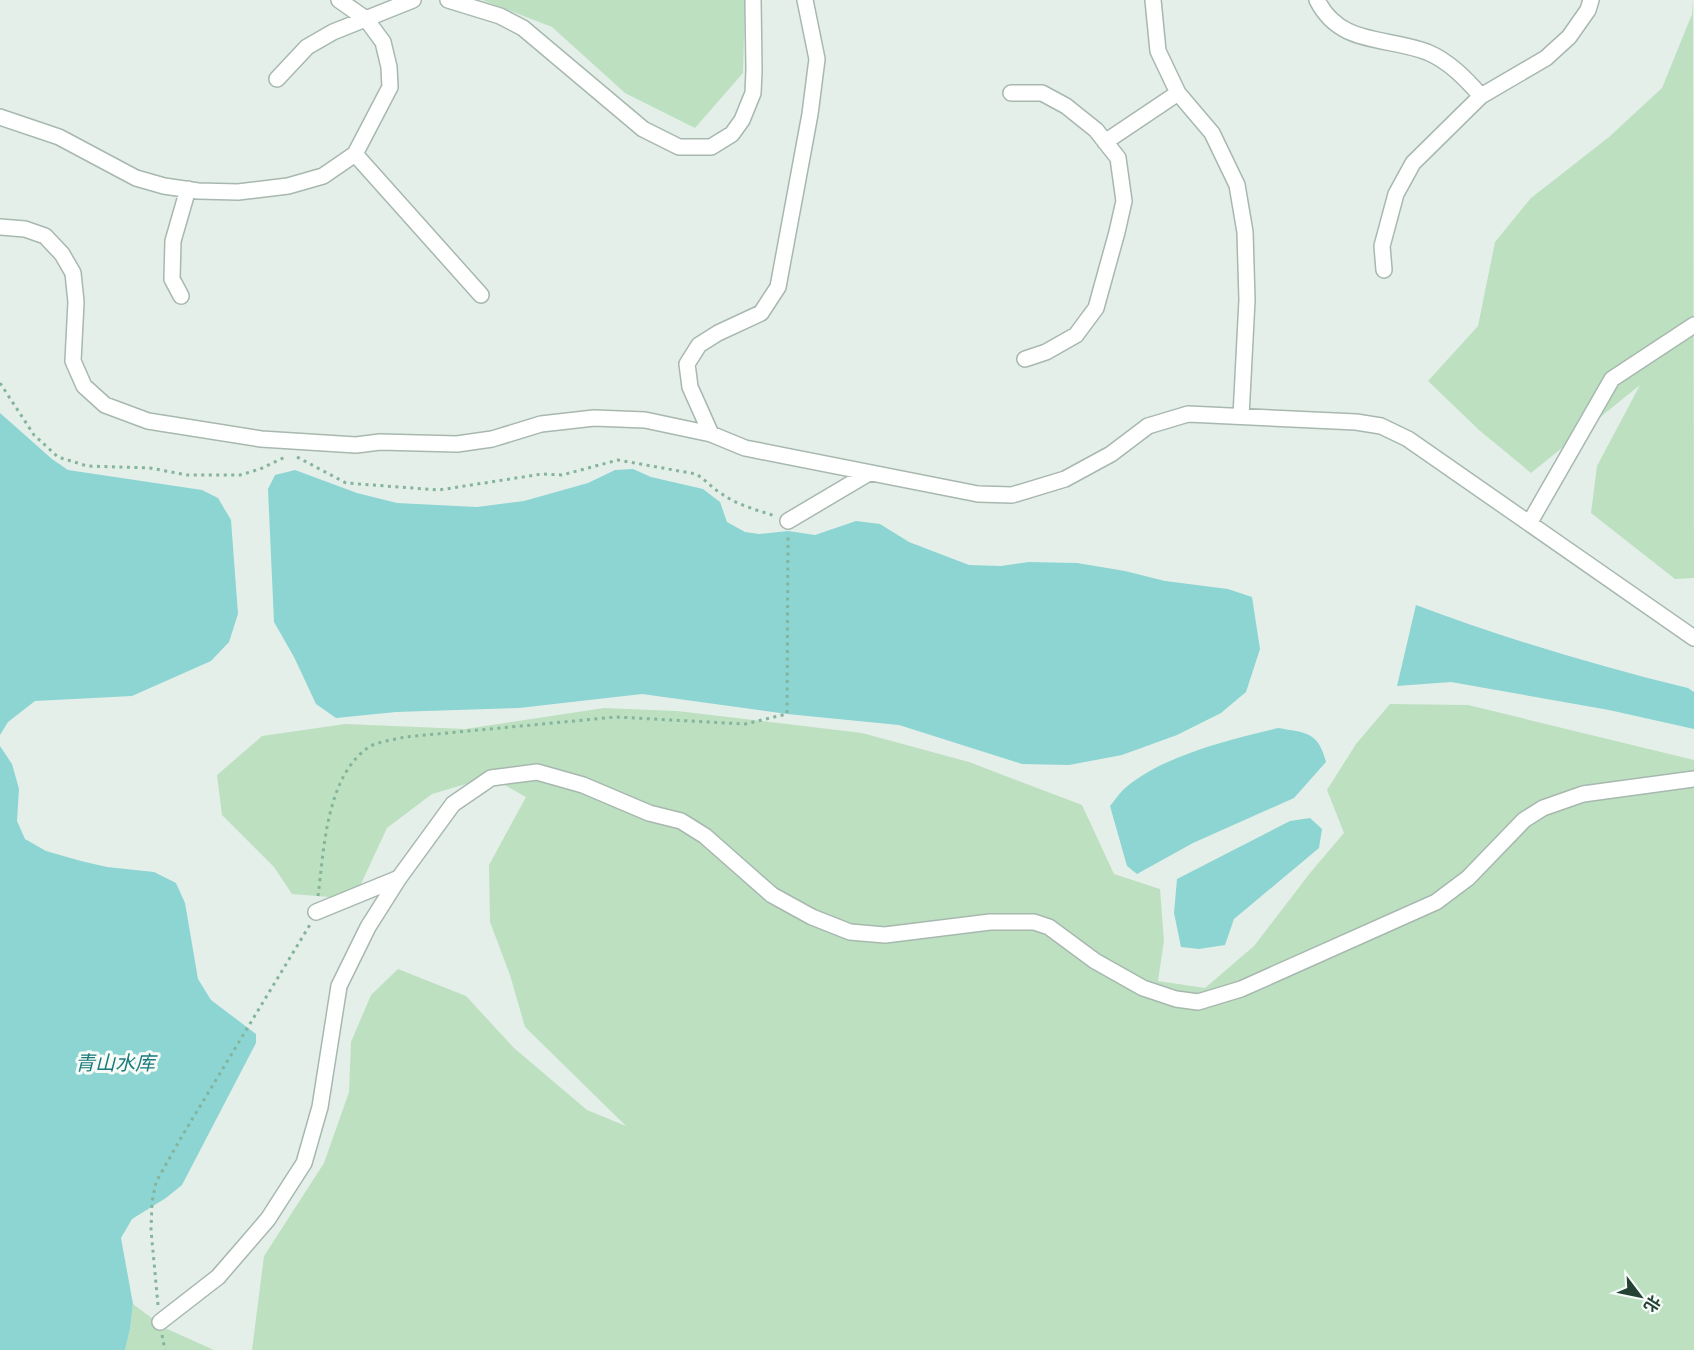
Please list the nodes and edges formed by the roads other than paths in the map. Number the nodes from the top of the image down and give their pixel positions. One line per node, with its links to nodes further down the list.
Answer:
1 (339, 0): 9 (street)
2 (413, 0): 9 (street)
3 (448, 0): 4 (street)
4 (753, 0)
5 (806, 0): 25 (street)
6 (1153, 0): 12 (street)
7 (1317, 0): 13 (street)
8 (1591, 0): 13 (street)
9 (366, 19): 10 (street); 16 (street)
10 (277, 79)
11 (1011, 93): 15 (street)
12 (1178, 93): 15 (street); 24 (street)
13 (1481, 96): 19 (street)
14 (0, 117): 17 (street)
15 (1105, 142): 23 (street)
16 (355, 154): 17 (street); 20 (street)
17 (188, 189): 21 (street)
18 (0, 227): 25 (street)
19 (1384, 270)
20 (481, 295)
21 (182, 296)
22 (1694, 325): 28 (street)
23 (1025, 359)
24 (1241, 416): 26 (street); 28 (street)
25 (711, 434): 26 (street)
26 (869, 472): 27 (street)
27 (788, 521)
28 (1530, 522): 29 (street)
29 (1694, 638)
30 (1694, 779): 31 (street)
31 (399, 878): 32 (street); 33 (street)
32 (316, 912)
33 (160, 1322)

